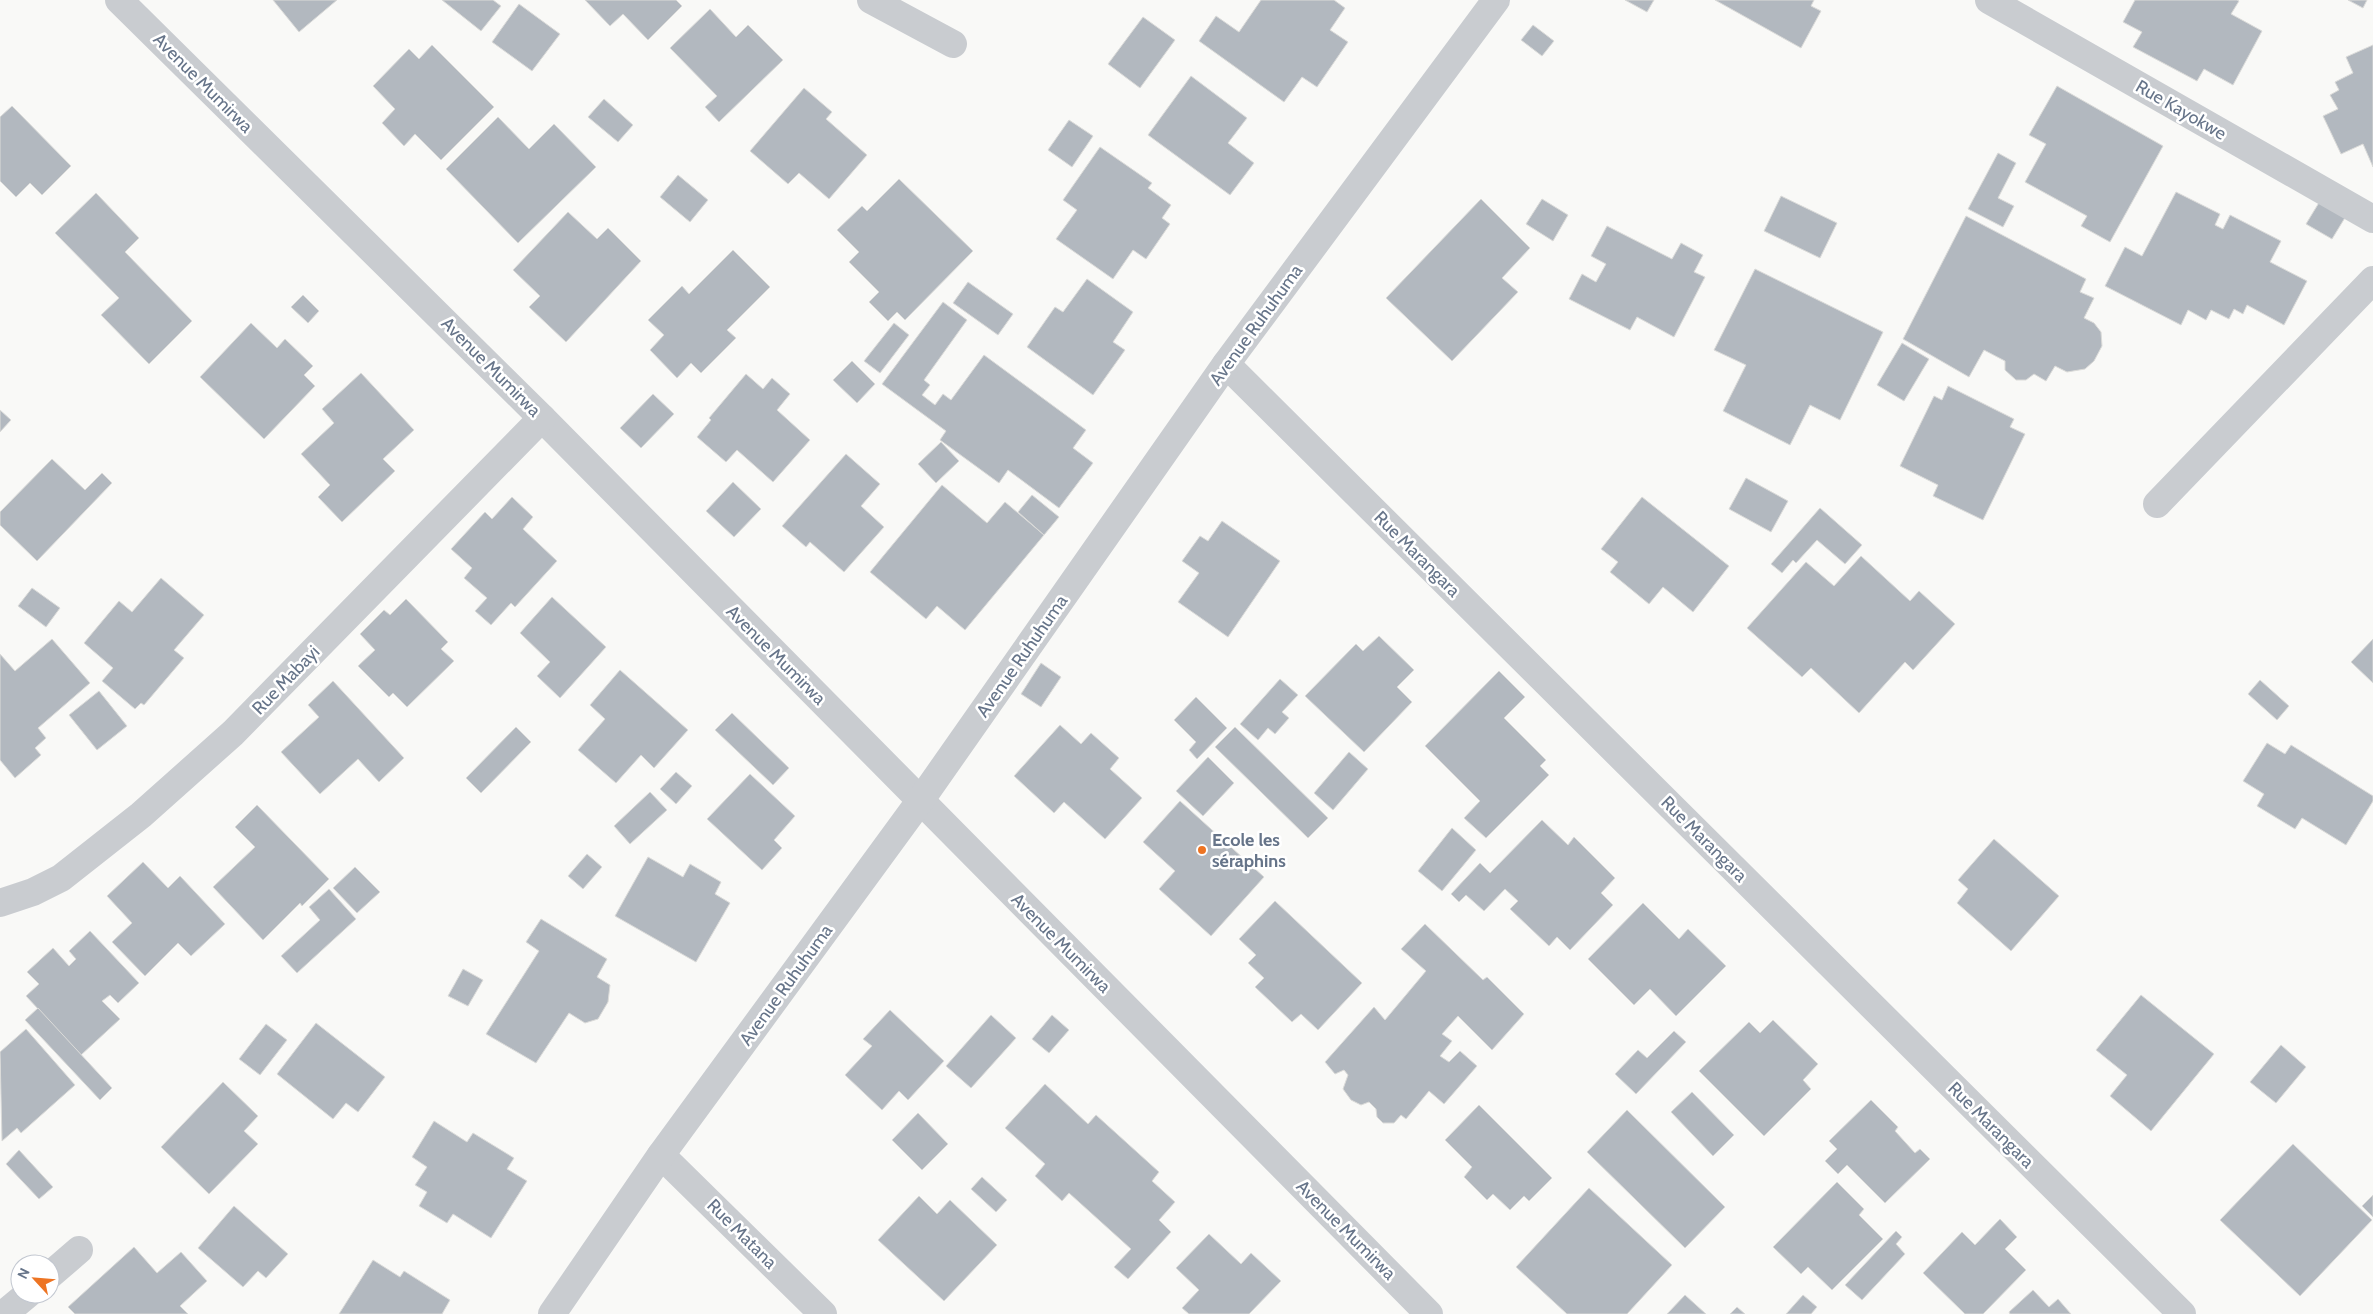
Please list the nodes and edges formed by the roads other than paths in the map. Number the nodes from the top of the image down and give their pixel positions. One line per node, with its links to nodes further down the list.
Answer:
1 (118, 0): 9 (street, Avenue Mumirwa)
2 (871, 0): 5 (street)
3 (1496, 0): 8 (street, Avenue Ruhuhuma)
4 (1989, 0): 6 (street, Rue Kayokwe)
5 (953, 44)
6 (2373, 219)
7 (2373, 280): 10 (street)
8 (1226, 364): 11 (street, Avenue Ruhuhuma); 21 (street, Rue Marangara)
9 (542, 418): 11 (street, Avenue Mumirwa); 12 (street, Rue Mabayi)
10 (2157, 504)
11 (920, 802): 13 (street, Avenue Ruhuhuma); 20 (street, Avenue Mumirwa)
12 (0, 903)
13 (661, 1155): 18 (street, Avenue Ruhuhuma); 19 (street, Rue Matana)
14 (79, 1250): 15 (street)
15 (60, 1266)
16 (16, 1304): 17 (street)
17 (4, 1314)
18 (552, 1314)
19 (823, 1314)
20 (1429, 1314)
21 (2182, 1314)

